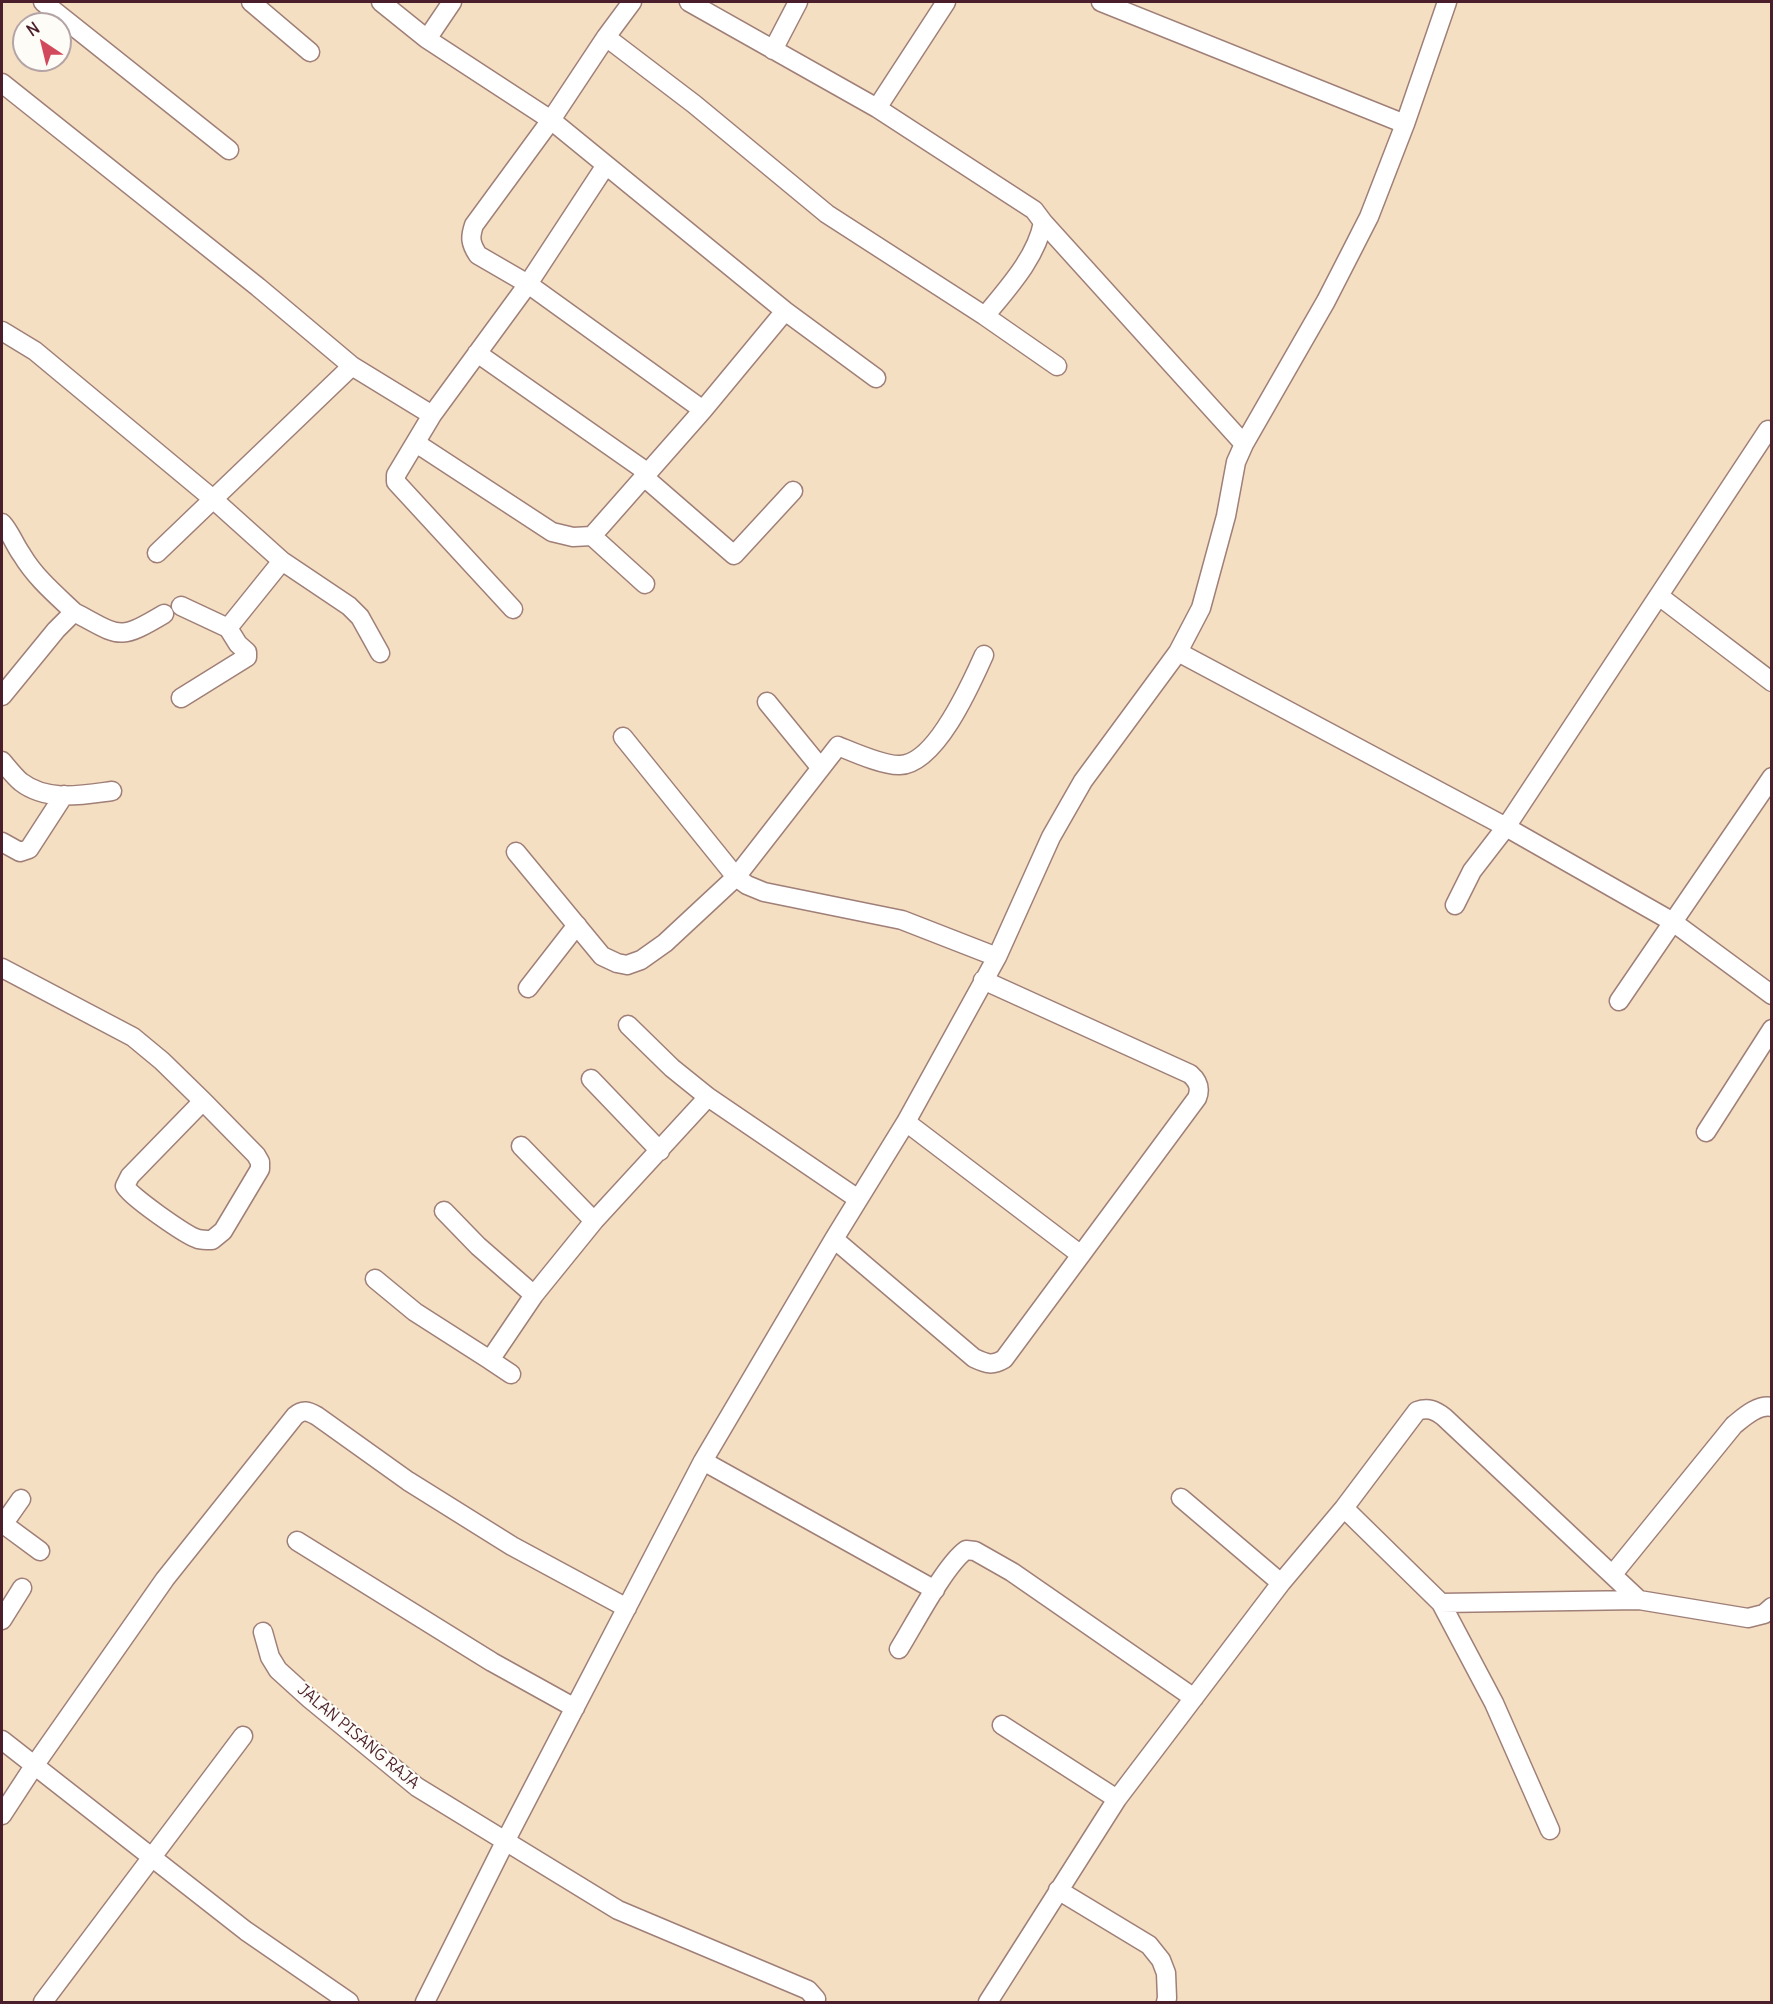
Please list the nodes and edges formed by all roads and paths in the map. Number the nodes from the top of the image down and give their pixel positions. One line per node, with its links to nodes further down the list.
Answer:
1 (43, 2): 19 (street)
2 (251, 2): 14 (street)
3 (381, 2): 12 (street)
4 (452, 2): 12 (street)
5 (632, 2): 11 (street)
6 (690, 2): 13 (street)
7 (798, 2): 13 (street)
8 (946, 2): 16 (street)
9 (1101, 2): 18 (street)
10 (1447, 2): 18 (street)
11 (606, 37): 17 (street); 24 (street)
12 (427, 39): 17 (street)
13 (773, 50): 16 (street)
14 (310, 52)
15 (2, 83): 27 (street)
16 (877, 108): 21 (street)
17 (551, 120): 20 (street); 22 (street)
18 (1405, 124): 34 (street)
19 (229, 150)
20 (606, 165): 22 (street); 23 (street)
21 (1044, 222): 24 (street); 34 (street)
22 (528, 284): 26 (street); 30 (street)
23 (785, 311): 29 (street); 30 (street)
24 (986, 316): 28 (street)
25 (2, 331): 37 (street)
26 (477, 354): 31 (street); 35 (street)
27 (352, 366): 31 (street); 37 (street)
28 (1057, 366)
29 (876, 378)
30 (703, 410): 35 (street)
31 (432, 415): 33 (street)
32 (1768, 430): 43 (street)
33 (416, 444): 39 (street); 45 (street)
34 (1244, 444): 49 (street)
35 (645, 474): 36 (street); 39 (street)
36 (793, 491)
37 (213, 499): 40 (street); 41 (street)
38 (2, 523): 46 (street)
39 (592, 537): 42 (street)
40 (157, 553)
41 (282, 561): 48 (street); 50 (street)
42 (645, 584)
43 (1659, 596): 52 (street); 62 (street)
44 (181, 606): 48 (street)
45 (513, 609)
46 (74, 612): 47 (street); 53 (street)
47 (164, 614)
48 (228, 628): 54 (street)
49 (1178, 652): 62 (street); 69 (street)
50 (380, 653)
51 (984, 655): 58 (street)
52 (1772, 682)
53 (2, 696)
54 (181, 698)
55 (767, 702): 58 (street)
56 (623, 737): 65 (street)
57 (2, 761): 61 (street)
58 (820, 767): 65 (street)
59 (1772, 777): 67 (street)
60 (112, 791): 61 (street)
61 (63, 795): 63 (street)
62 (1506, 827): 66 (street); 67 (street)
63 (2, 842)
64 (516, 852): 68 (street)
65 (736, 877): 68 (street); 69 (street)
66 (1455, 905)
67 (1673, 922): 73 (street); 74 (street)
68 (577, 925): 72 (street)
69 (997, 957): 71 (street)
70 (2, 968): 79 (street)
71 (983, 980): 80 (street); 88 (street)
72 (528, 988)
73 (1772, 995)
74 (1618, 1001)
75 (628, 1024): 78 (street)
76 (1772, 1029): 81 (street)
77 (591, 1079): 83 (street)
78 (708, 1097): 83 (street); 84 (street)
79 (203, 1101): 79 (street)
80 (906, 1122): 84 (street); 88 (street)
81 (1706, 1132)
82 (521, 1146): 86 (street)
83 (660, 1151): 86 (street)
84 (858, 1199): 87 (street)
85 (444, 1211): 90 (street)
86 (594, 1221): 90 (street)
87 (834, 1239): 88 (street); 94 (street)
88 (1081, 1255)
89 (375, 1279): 91 (street)
90 (534, 1295): 91 (street)
91 (490, 1360): 92 (street)
92 (510, 1374)
93 (1772, 1407): 101 (street)
94 (703, 1461): 104 (street); 108 (street)
95 (1181, 1498): 102 (street)
96 (21, 1499): 98 (street)
97 (1344, 1508): 101 (street); 102 (street); 106 (street)
98 (2, 1524): 100 (street)
99 (297, 1541): 113 (street)
100 (40, 1551)
101 (1613, 1574): 105 (street)
102 (1281, 1583): 112 (street)
103 (22, 1588): 109 (street)
104 (935, 1590): 111 (street); 112 (street)
105 (1639, 1600): 106 (street); 107 (street)
106 (1440, 1603): 120 (street)
107 (1772, 1607)
108 (627, 1608): 113 (street); 117 (street)
109 (2, 1620)
110 (263, 1632): 121 (street, JALAN PISANG RAJA)
111 (899, 1649)
112 (1194, 1698): 118 (street)
113 (575, 1708): 121 (street)
114 (1002, 1725): 118 (street)
115 (243, 1736): 122 (street)
116 (2, 1740): 117 (street)
117 (34, 1766): 119 (street); 122 (street)
118 (1117, 1799): 123 (street)
119 (2, 1815)
120 (1550, 1830)
121 (505, 1843): 126 (street); 127 (street, JALAN PISANG RAJA)
122 (151, 1858): 124 (street); 125 (street)
123 (1058, 1890): 128 (street); 129 (street)
124 (43, 2002)
125 (349, 2002)
126 (425, 2002)
127 (815, 2002)
128 (988, 2002)
129 (1166, 2002)

